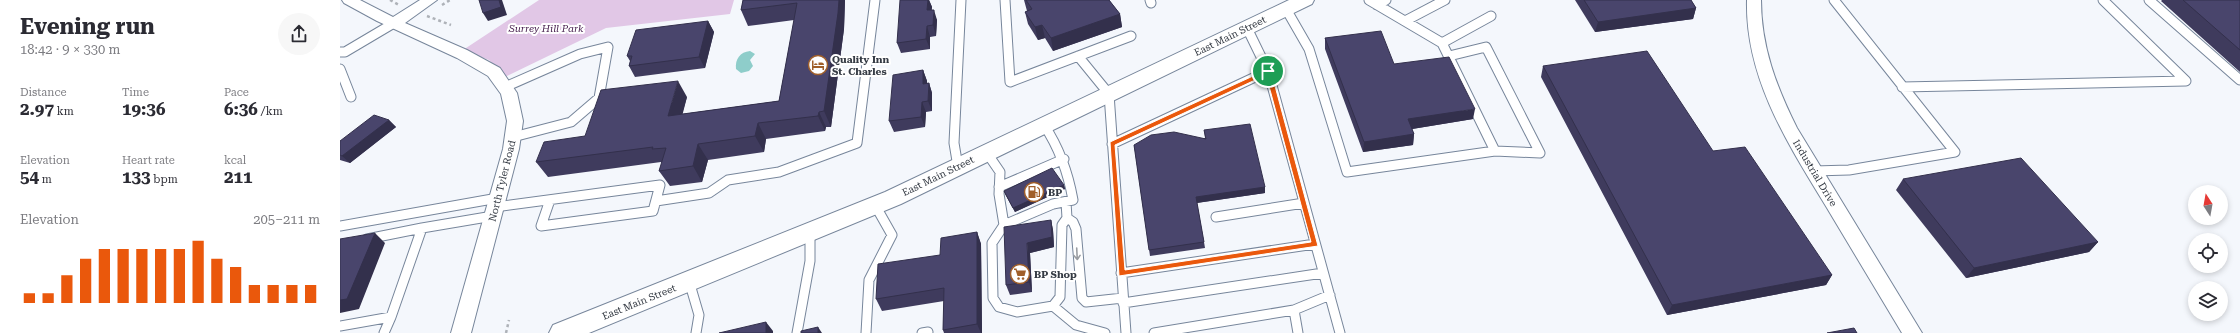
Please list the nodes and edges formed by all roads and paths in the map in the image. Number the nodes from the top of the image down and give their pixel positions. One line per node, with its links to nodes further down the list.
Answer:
1 (349, 0): 17 (street, North Tyler Road)
2 (430, 0): 17 (street)
3 (875, 0): 42 (lane)
4 (961, 0): 38 (lane)
5 (1005, 0): 22 (lane)
6 (1369, 0): 14 (lane)
7 (1386, 0): 14 (lane)
8 (1445, 0): 16 (lane)
9 (1754, 0): 39 (street, Industrial Drive)
10 (1834, 0): 29 (lane)
11 (2102, 0): 29 (lane)
12 (2149, 0): 26 (lane)
13 (1299, 2): 18 (main road, East Main Street); 35 (lane)
14 (1377, 5): 16 (lane)
15 (1491, 16): 20 (lane)
16 (1405, 21): 20 (lane)
17 (394, 23): 21 (lane); 28 (street, North Tyler Road)
18 (1247, 28): 25 (lane); 30 (main road, East Main Street)
19 (1131, 36): 22 (lane)
20 (1442, 43): 23 (lane)
21 (342, 55)
22 (1078, 56): 30 (lane)
23 (1449, 56): 35 (lane); 35 (lane)
24 (340, 70): 27 (lane)
25 (1268, 71): 34 (lane); 44 (lane)
26 (2240, 80)
27 (343, 84): 31 (lane)
28 (505, 87): 33 (street, North Tyler Road); 33 (lane)
29 (1902, 87): 39 (lane)
30 (1108, 94): 32 (main road, East Main Street); 34 (lane)
31 (351, 97)
32 (1044, 125): 36 (main road, East Main Street); 37 (lane)
33 (513, 137): 46 (street, North Tyler Road)
34 (1112, 144): 56 (lane)
35 (1495, 151)
36 (987, 153): 38 (main road, East Main Street); 40 (lane)
37 (1064, 159): 40 (lane); 43 (lane)
38 (958, 167): 45 (main road, East Main Street)
39 (1814, 172): 77 (street, Industrial Drive)
40 (999, 187): 49 (lane)
41 (550, 200): 42 (lane); 42 (lane); 46 (lane)
42 (656, 201)
43 (1066, 202): 48 (lane); 49 (lane)
44 (1304, 203): 47 (lane); 54 (lane)
45 (875, 205): 52 (main road, East Main Street); 71 (lane)
46 (495, 207): 50 (lane); 51 (lane); 66 (street, North Tyler Road)
47 (1216, 217)
48 (1067, 218): 59 (lane, one-way to 59); 60 (lane)
49 (1004, 225): 60 (lane)
50 (340, 226)
51 (422, 228): 53 (lane); 62 (lane)
52 (810, 232): 57 (main road, East Main Street); 70 (lane)
53 (355, 241)
54 (1316, 244): 55 (lane); 56 (lane)
55 (1323, 273): 58 (lane); 59 (lane)
56 (1121, 274): 59 (lane)
57 (689, 281): 68 (main road, East Main Street); 69 (lane)
58 (1330, 295): 61 (lane); 76 (lane)
59 (1123, 300): 73 (lane)
60 (1053, 306): 72 (lane)
61 (1294, 310): 74 (lane); 75 (lane)
62 (390, 317): 64 (lane); 65 (lane)
63 (509, 320): 67 (path)
64 (340, 326)
65 (384, 333)
66 (461, 333)
67 (506, 333)
68 (563, 333)
69 (696, 333)
70 (797, 333)
71 (866, 333)
72 (1105, 333)
73 (1126, 333)
74 (1154, 333)
75 (1298, 333)
76 (1340, 333)
77 (1912, 333)

